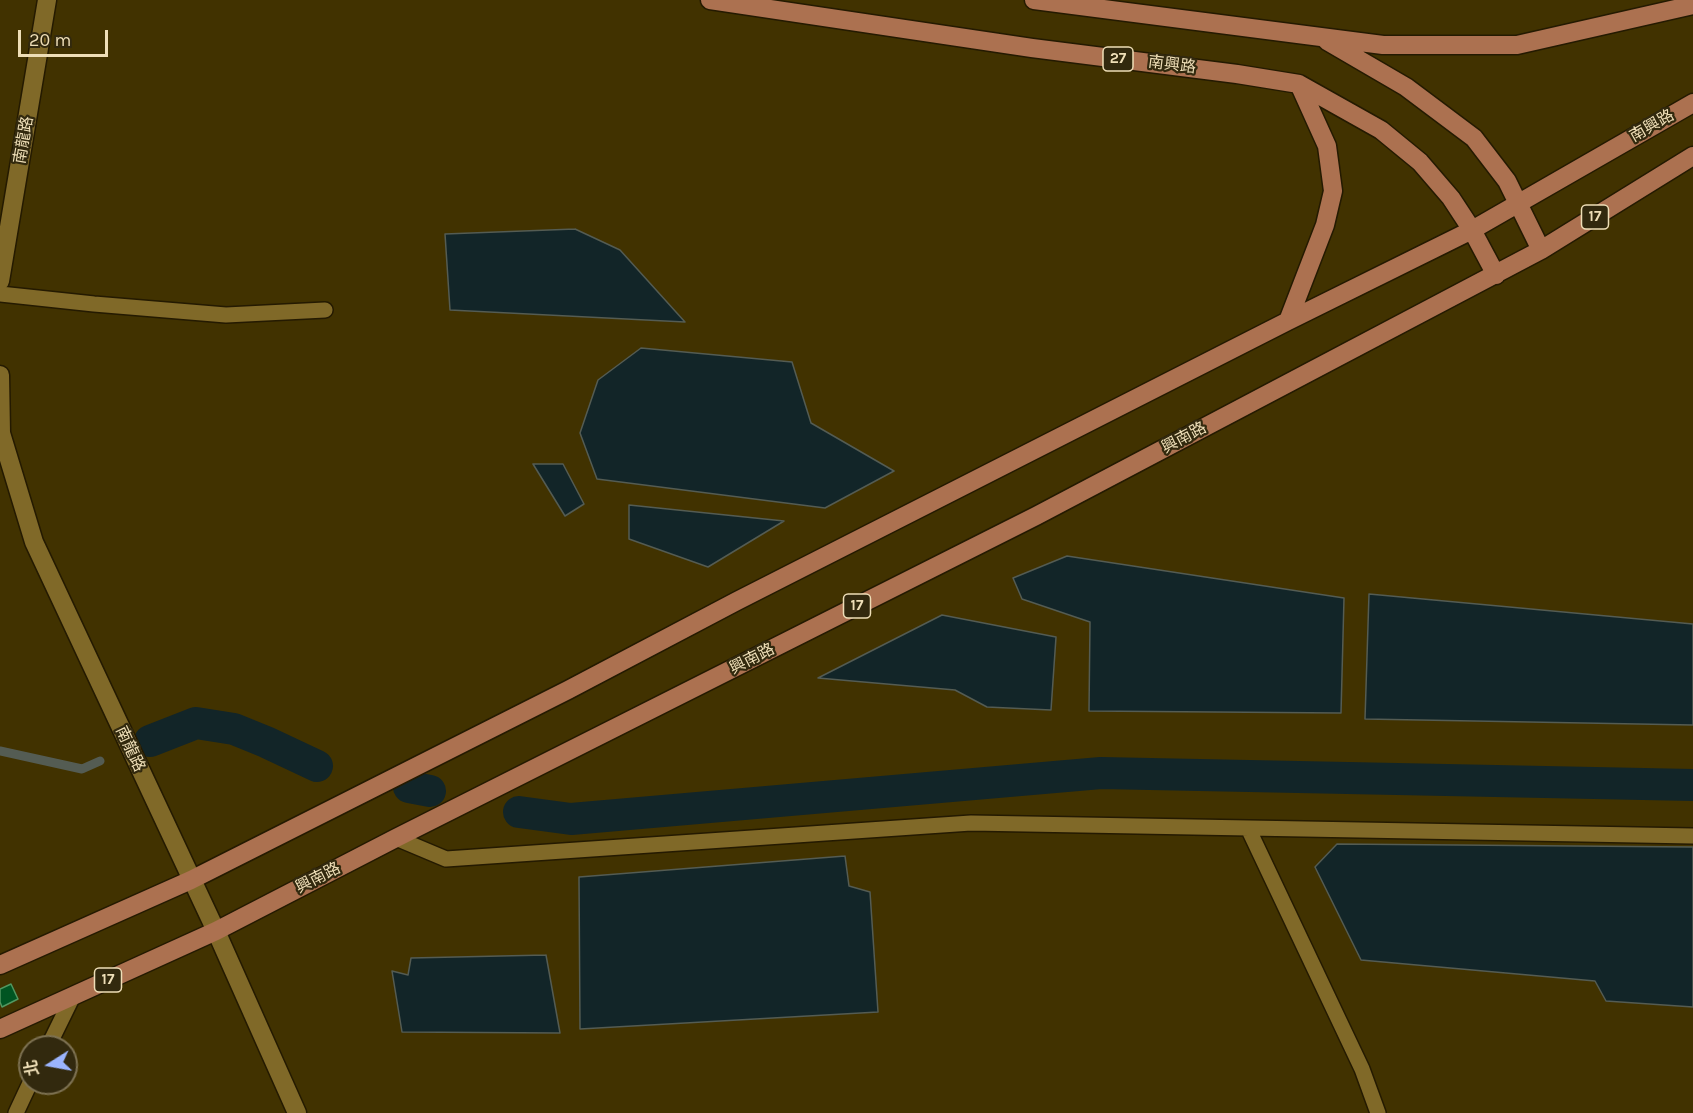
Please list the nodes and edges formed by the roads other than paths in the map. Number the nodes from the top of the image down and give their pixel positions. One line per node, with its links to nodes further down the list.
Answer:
1 (47, 0): 13 (street, 南龍路)
2 (710, 0): 6 (main road, 南興路 / 27)
3 (1034, 0): 5 (main road)
4 (1693, 5): 5 (main road)
5 (1318, 36): 9 (main road)
6 (1299, 84): 10 (main road, 南興路 / 27); 16 (main road)
7 (1693, 103): 9 (main road, 南興路)
8 (1693, 156): 11 (main road, 17)
9 (1518, 204): 10 (main road, 南興路); 11 (main road)
10 (1472, 230): 12 (main road, 南興路 / 27); 16 (main road)
11 (1541, 250): 12 (main road, 17)
12 (1496, 274): 20 (main road, 興南路 / 17)
13 (0, 281)
14 (0, 294): 15 (lane)
15 (325, 310)
16 (1288, 321): 21 (main road)
17 (0, 375): 21 (street, 南龍路)
18 (1248, 828): 19 (lane); 20 (lane); 30 (lane)
19 (1693, 836)
20 (396, 838): 22 (main road, 興南路 / 17)
21 (190, 880): 22 (street, 南龍路); 23 (main road)
22 (216, 931): 24 (main road, 興南路 / 17); 29 (street, 南龍路)
23 (0, 965)
24 (73, 996): 25 (main road, 興南路 / 17); 26 (lane)
25 (0, 1029)
26 (54, 1035)
27 (24, 1095): 28 (lane)
28 (16, 1113)
29 (297, 1113)
30 (1378, 1113)

